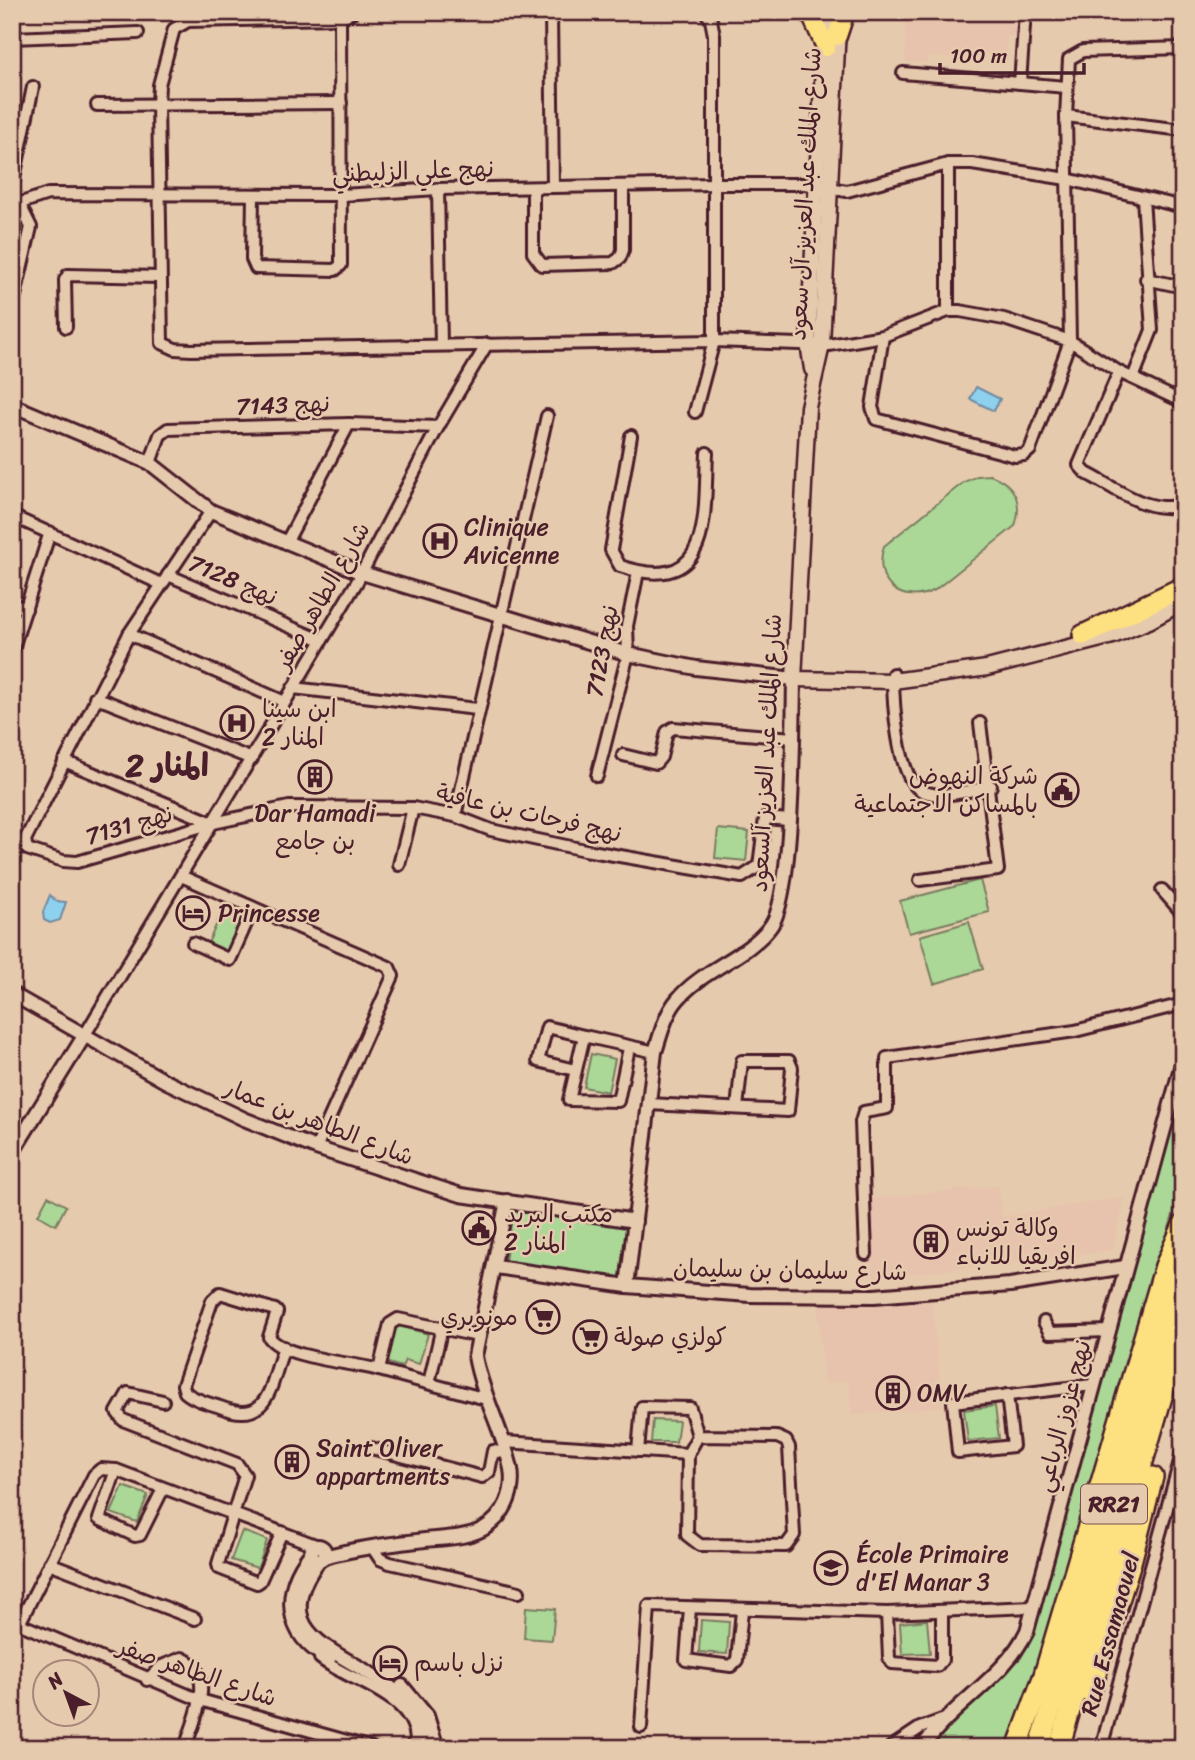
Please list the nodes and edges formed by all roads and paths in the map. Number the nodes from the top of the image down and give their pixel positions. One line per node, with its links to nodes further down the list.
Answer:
1 (353, 12): 9 (street)
2 (551, 12): 27 (street)
3 (706, 12): 25 (street)
4 (810, 12): 12 (highway)
5 (826, 12): 12 (main road, شارع الملك عبد العزيز آل سعود)
6 (838, 12): 12 (main road, شارع الملك عبد العزيز آل سعود)
7 (845, 12): 12 (highway)
8 (1025, 12): 15 (street)
9 (340, 18): 18 (street); 19 (street)
10 (138, 33): 11 (street)
11 (12, 38)
12 (832, 42): 30 (main road, شارع الملك عبد العزيز آل سعود)
13 (1183, 48): 17 (street)
14 (903, 73): 15 (street)
15 (1020, 83): 17 (street)
16 (33, 87): 28 (street)
17 (1066, 87): 21 (street)
18 (341, 103): 19 (street); 32 (street)
19 (158, 104): 20 (street); 33 (street)
20 (97, 105)
21 (1066, 116): 22 (street); 24 (street)
22 (1183, 130)
23 (948, 164): 24 (street, نهج علي الزليطني); 30 (street, نهج علي الزليطني); 42 (street)
24 (1067, 179): 35 (street, نهج علي الزليطني); 46 (street)
25 (714, 184): 26 (street, نهج علي الزليطني); 30 (street, نهج علي الزليطني); 45 (street)
26 (623, 186): 27 (street, نهج علي الزليطني); 29 (street)
27 (553, 187): 29 (street, نهج علي الزليطني)
28 (12, 188)
29 (533, 188): 31 (street, نهج علي الزليطني)
30 (825, 188): 48 (main road, شارع الملك عبد العزيز آل سعود)
31 (438, 189): 32 (street, نهج علي الزليطني); 49 (street)
32 (341, 195): 34 (street, نهج علي الزليطني); 34 (street)
33 (160, 196): 34 (street, نهج علي الزليطني); 36 (street, نهج علي الزليطني); 38 (street)
34 (253, 196)
35 (1143, 198): 37 (street, نهج علي الزليطني); 39 (street)
36 (16, 206): 41 (street)
37 (1183, 207)
38 (159, 277): 43 (street); 49 (street)
39 (1146, 279): 40 (street); 52 (street)
40 (1183, 287)
41 (12, 309)
42 (948, 312): 44 (street); 46 (street)
43 (66, 327)
44 (883, 336): 46 (street); 48 (street)
45 (714, 341): 47 (street); 48 (street); 55 (street)
46 (1070, 341): 50 (street)
47 (487, 344): 49 (street); 58 (street, شارع الطاهر صفر)
48 (815, 344): 51 (main road, شارع الملك عبد العزيز آل سعود)
49 (441, 345)
50 (1119, 372): 52 (street); 62 (street)
51 (813, 377): 81 (main road, شارع الملك عبد العزيز آلسعود)
52 (1133, 378): 53 (street)
53 (1183, 402)
54 (12, 405): 61 (street)
55 (695, 412)
56 (547, 416): 74 (street)
57 (349, 424): 58 (street, نهج 7143); 61 (street, نهج 7143); 66 (street)
58 (438, 426): 68 (street, شارع الطاهر صفر)
59 (631, 436): 67 (street)
60 (707, 453): 67 (street)
61 (150, 463): 63 (street)
62 (1183, 505)
63 (211, 511): 66 (street); 69 (street)
64 (12, 516): 65 (street, نهج 7128)
65 (50, 532): 69 (street, نهج 7128); 73 (street)
66 (286, 543): 68 (street)
67 (638, 572): 79 (street, نهج 7123)
68 (362, 573): 74 (street); 77 (street, شارع الطاهر صفر)
69 (164, 579): 75 (street); 77 (street, نهج 7128)
70 (1183, 587): 76 (highway)
71 (1183, 603): 76 (main road); 80 (main road)
72 (12, 604): 73 (street)
73 (26, 609): 78 (street)
74 (500, 617): 79 (street); 85 (street)
75 (128, 634): 83 (street); 84 (street)
76 (1083, 635): 80 (main road)
77 (321, 640): 82 (street, شارع الطاهر صفر)
78 (12, 651)
79 (628, 654): 81 (street); 91 (street, نهج 7123)
80 (893, 677): 81 (main road); 92 (street)
81 (794, 679): 87 (street, شارع الملك عبد العزيز آلسعود)
82 (293, 688): 84 (street, شارع الطاهر صفر); 85 (street)
83 (95, 696): 89 (street); 90 (street)
84 (285, 702): 89 (street, شارع الطاهر صفر)
85 (477, 709): 94 (street)
86 (980, 723): 92 (street)
87 (793, 737): 88 (street); 95 (street, شارع الملك عبد العزيز آلسعود)
88 (623, 755)
89 (252, 759): 96 (street, شارع الطاهر صفر)
90 (64, 761): 96 (street); 96 (street, نهج 7131)
91 (597, 776)
92 (989, 787): 99 (street)
93 (413, 808): 94 (street, نهج فرحات بن عافية); 96 (street, نهج فرحات بن عافية); 97 (street)
94 (455, 816): 95 (street, نهج فرحات بن عافية)
95 (789, 820): 109 (street, شارع الملك عبد العزيز آلسعود)
96 (213, 822): 98 (street, شارع الطاهر صفر)
97 (398, 865)
98 (181, 876): 101 (street); 106 (street, شارع الطاهر صفر)
99 (920, 880)
100 (1162, 890): 102 (street)
101 (253, 908): 103 (street); 114 (street)
102 (1183, 914)
103 (193, 943)
104 (12, 994): 106 (street, شارع الطاهر بن عمار)
105 (1183, 1004): 119 (street)
106 (86, 1033): 114 (street, شارع الطاهر بن عمار); 115 (street, شارع الطاهر صفر)
107 (584, 1036): 108 (street); 111 (street); 111 (street)
108 (629, 1048): 109 (street); 111 (street)
109 (655, 1052): 112 (street, شارع الملك عبد العزيز آلسعود)
110 (1183, 1060): 122 (street, نهج عزوز الرباعي)
111 (575, 1070)
112 (649, 1104): 113 (street); 117 (street, شارع الملك عبد العزيز آلسعود)
113 (737, 1108): 113 (street)
114 (316, 1148): 116 (street, شارع الطاهر بن عمار)
115 (12, 1153)
116 (507, 1201): 117 (street, شارع الطاهر بن عمار); 121 (street)
117 (635, 1222): 123 (street, شارع الملك عبد العزيز آلسعود)
118 (1183, 1225): 172 (highway)
119 (866, 1254)
120 (1183, 1258): 173 (highway, RR21)
121 (496, 1267): 123 (street, شارع سليمان بن سليمان); 128 (street)
122 (1125, 1267): 123 (street, شارع سليمان بن سليمان); 127 (street, نهج عزوز الرباعي)
123 (628, 1286)
124 (1044, 1322): 127 (street)
125 (1183, 1325): 133 (highway, RR21)
126 (442, 1327): 128 (street); 130 (street); 131 (street)
127 (1108, 1331): 132 (street, نهج عزوز الرباعي)
128 (478, 1336): 135 (street)
129 (284, 1347): 129 (street); 130 (street)
130 (379, 1370): 131 (street)
131 (429, 1383): 135 (street)
132 (1092, 1385): 134 (street); 151 (street, نهج عزوز الرباعي)
133 (1165, 1387): 174 (highway, RR21); 175 (highway)
134 (1007, 1395): 134 (street)
135 (486, 1399): 138 (street)
136 (163, 1401): 145 (street)
137 (698, 1436): 141 (street); 142 (street); 142 (street)
138 (505, 1447): 139 (street); 141 (street); 147 (street)
139 (371, 1448)
140 (1183, 1450): 176 (street, Rue Essamaouel)
141 (638, 1451): 142 (street)
142 (688, 1454)
143 (116, 1470): 144 (street); 144 (street); 149 (street)
144 (163, 1489): 145 (street)
145 (233, 1515): 146 (street); 146 (street)
146 (282, 1532): 148 (street)
147 (372, 1547): 148 (street); 150 (street)
148 (319, 1552): 158 (street); 159 (street)
149 (49, 1563): 156 (street); 157 (street)
150 (519, 1592)
151 (1034, 1607): 154 (street); 163 (street, نهج عزوز الرباعي)
152 (690, 1608): 153 (street); 153 (street); 164 (street)
153 (742, 1611): 155 (street)
154 (942, 1611): 155 (street); 155 (street)
155 (887, 1613)
156 (195, 1619)
157 (15, 1623): 160 (street, شارع الطاهر صفر)
158 (314, 1651): 162 (street); 167 (street)
159 (348, 1660): 162 (street); 169 (street)
160 (148, 1680): 161 (street, شارع الطاهر صفر); 161 (street)
161 (200, 1700): 165 (street); 166 (street, شارع الطاهر صفر)
162 (410, 1707): 168 (street)
163 (942, 1720): 170 (street); 171 (street, نهج عزوز الرباعي)
164 (641, 1727)
165 (185, 1748)
166 (372, 1748)
167 (410, 1748)
168 (425, 1748)
169 (437, 1748)
170 (890, 1748)
171 (922, 1748)
172 (1017, 1748)
173 (1038, 1748)
174 (1059, 1748)
175 (1073, 1748)
176 (1101, 1748)

